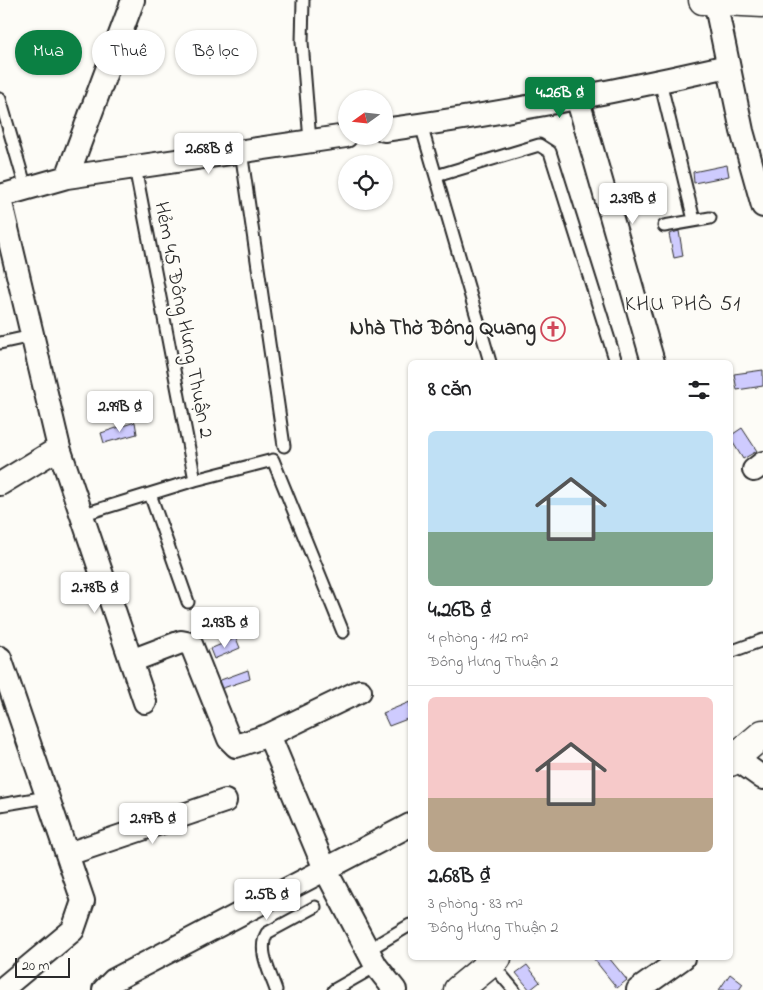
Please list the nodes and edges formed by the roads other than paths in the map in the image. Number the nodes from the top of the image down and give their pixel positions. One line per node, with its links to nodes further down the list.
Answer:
1 (133, 0): 17 (street)
2 (302, 0): 13 (lane)
3 (703, 0): 4 (street)
4 (715, 1): 5 (street); 6 (street)
5 (763, 3)
6 (728, 66): 7 (street); 20 (street)
7 (660, 81): 8 (street); 22 (lane)
8 (577, 97): 10 (street); 28 (street)
9 (0, 99): 18 (lane)
10 (421, 125): 11 (street); 16 (lane)
11 (393, 129)
12 (338, 137): 13 (street)
13 (310, 141): 14 (street)
14 (241, 151): 15 (street); 29 (lane)
15 (135, 167): 17 (street); 31 (lane, Hẻm 45 Đông Hưng Thuận 2)
16 (436, 176): 26 (lane); 27 (lane)
17 (67, 177): 18 (street)
18 (26, 188): 19 (street)
19 (0, 197): 24 (street)
20 (763, 206)
21 (710, 218): 22 (lane)
22 (694, 220): 23 (lane)
23 (664, 226)
24 (32, 336): 25 (lane); 30 (street)
25 (0, 343)
26 (489, 360)
27 (615, 360)
28 (652, 360)
29 (284, 446)
30 (59, 448): 32 (street); 34 (street)
31 (195, 480): 33 (lane); 36 (lane)
32 (0, 484)
33 (150, 494): 34 (lane); 35 (lane)
34 (81, 515): 40 (street)
35 (188, 602)
36 (343, 632)
37 (763, 640): 38 (lane)
38 (733, 651)
39 (0, 660): 48 (street)
40 (130, 661): 42 (street); 44 (street)
41 (360, 691): 44 (street)
42 (145, 702)
43 (763, 734): 45 (street)
44 (269, 735): 53 (street)
45 (733, 759)
46 (733, 761): 47 (street)
47 (763, 778)
48 (47, 797): 50 (lane); 52 (street)
49 (226, 801): 52 (street)
50 (0, 805)
51 (408, 827): 53 (street)
52 (68, 854): 59 (street)
53 (325, 869): 56 (street); 60 (street)
54 (315, 907): 61 (lane)
55 (408, 927): 56 (lane)
56 (372, 958): 62 (lane); 63 (street)
57 (494, 960): 64 (street); 65 (lane)
58 (681, 960): 66 (street)
59 (1, 990)
60 (104, 990)
61 (276, 990)
62 (334, 990)
63 (395, 990)
64 (458, 990)
65 (514, 990)
66 (638, 990)

